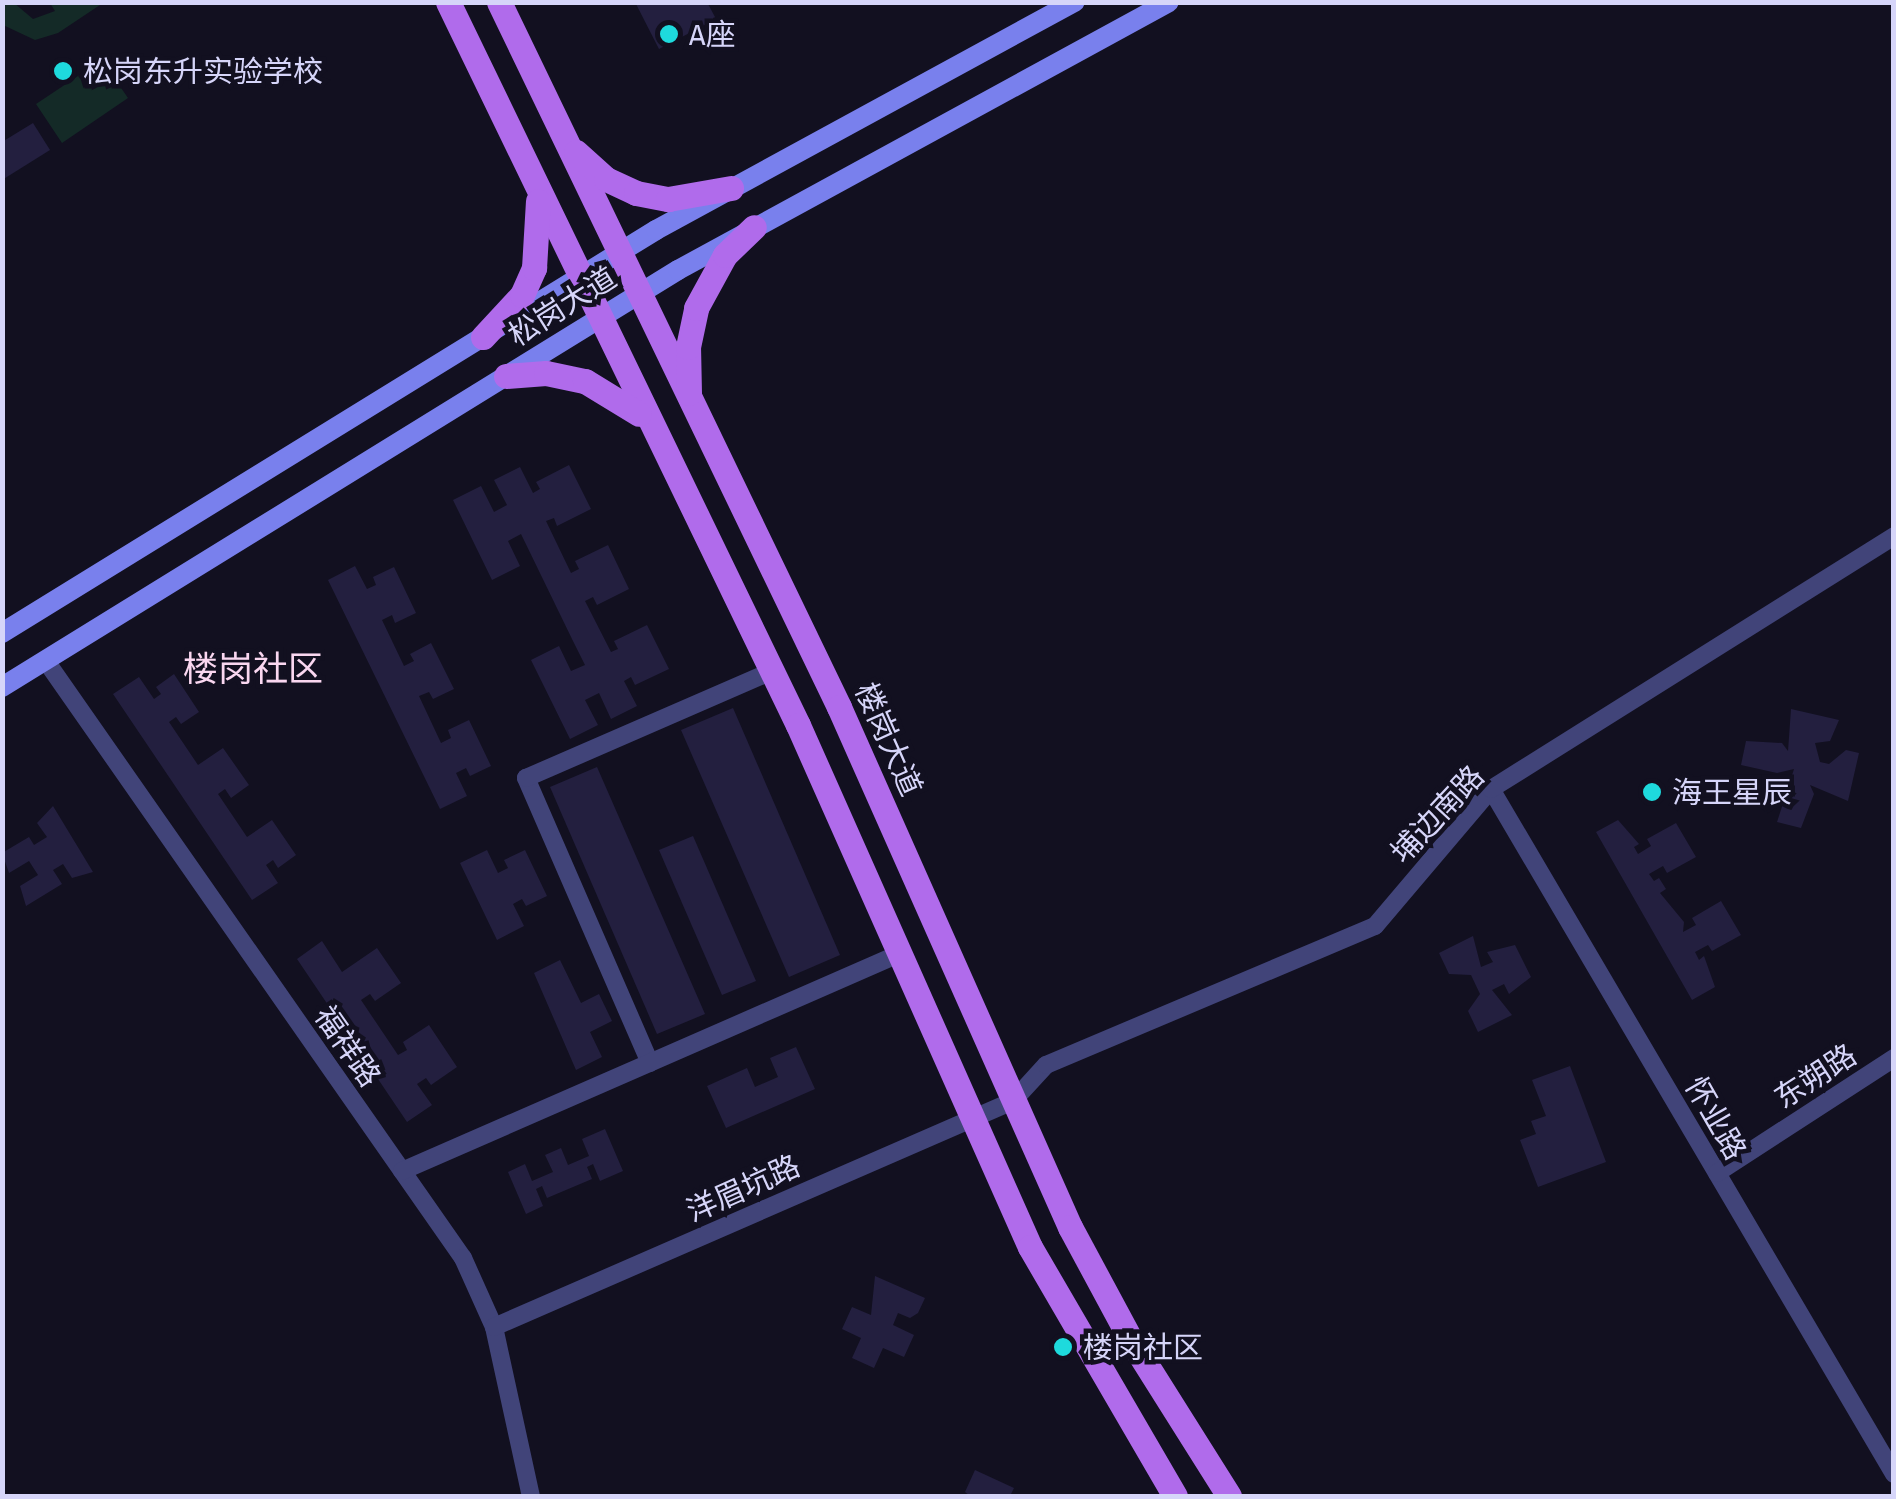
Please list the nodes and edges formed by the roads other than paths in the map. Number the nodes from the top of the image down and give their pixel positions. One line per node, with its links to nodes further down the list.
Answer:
1 (448, 2): 6 (main road)
2 (499, 2): 5 (main road, 楼岗大道)
3 (1075, 2): 7 (main road, 松岗大道)
4 (1169, 2): 8 (main road, 松岗大道)
5 (561, 132): 7 (main road); 9 (main road, 楼岗大道)
6 (521, 154): 10 (main road); 13 (main road)
7 (731, 188): 9 (main road, 松岗大道)
8 (754, 228): 11 (main road, 松岗大道); 15 (main road)
9 (618, 254): 10 (main road, 松岗大道); 11 (main road, 楼岗大道)
10 (579, 277): 12 (main road); 13 (main road, 松岗大道)
11 (637, 295): 12 (main road, 松岗大道); 15 (main road, 楼岗大道)
12 (598, 319): 14 (main road, 松岗大道); 16 (main road)
13 (482, 337): 18 (main road, 松岗大道)
14 (506, 376): 16 (main road); 19 (main road, 松岗大道)
15 (692, 408): 26 (main road, 楼岗大道)
16 (650, 425): 20 (main road)
17 (1894, 536): 22 (street, 埔边南路)
18 (2, 633)
19 (46, 660): 21 (main road, 松岗大道); 28 (street, 福祥路)
20 (772, 671): 23 (main road); 25 (street)
21 (2, 687)
22 (1491, 788): 26 (street, 埔边南路); 29 (street, 怀业路)
23 (899, 954): 25 (street); 27 (main road)
24 (1894, 1058): 29 (street, 东朔路)
25 (650, 1063): 28 (street)
26 (1013, 1100): 27 (street, 洋眉坑路); 34 (main road, 楼岗大道)
27 (972, 1119): 30 (street, 洋眉坑路); 33 (main road)
28 (402, 1171): 30 (street, 福祥路)
29 (1717, 1174): 31 (street, 怀业路)
30 (494, 1327): 32 (street, 福祥路)
31 (1894, 1474)
32 (530, 1496)
33 (1175, 1496)
34 (1228, 1496)

